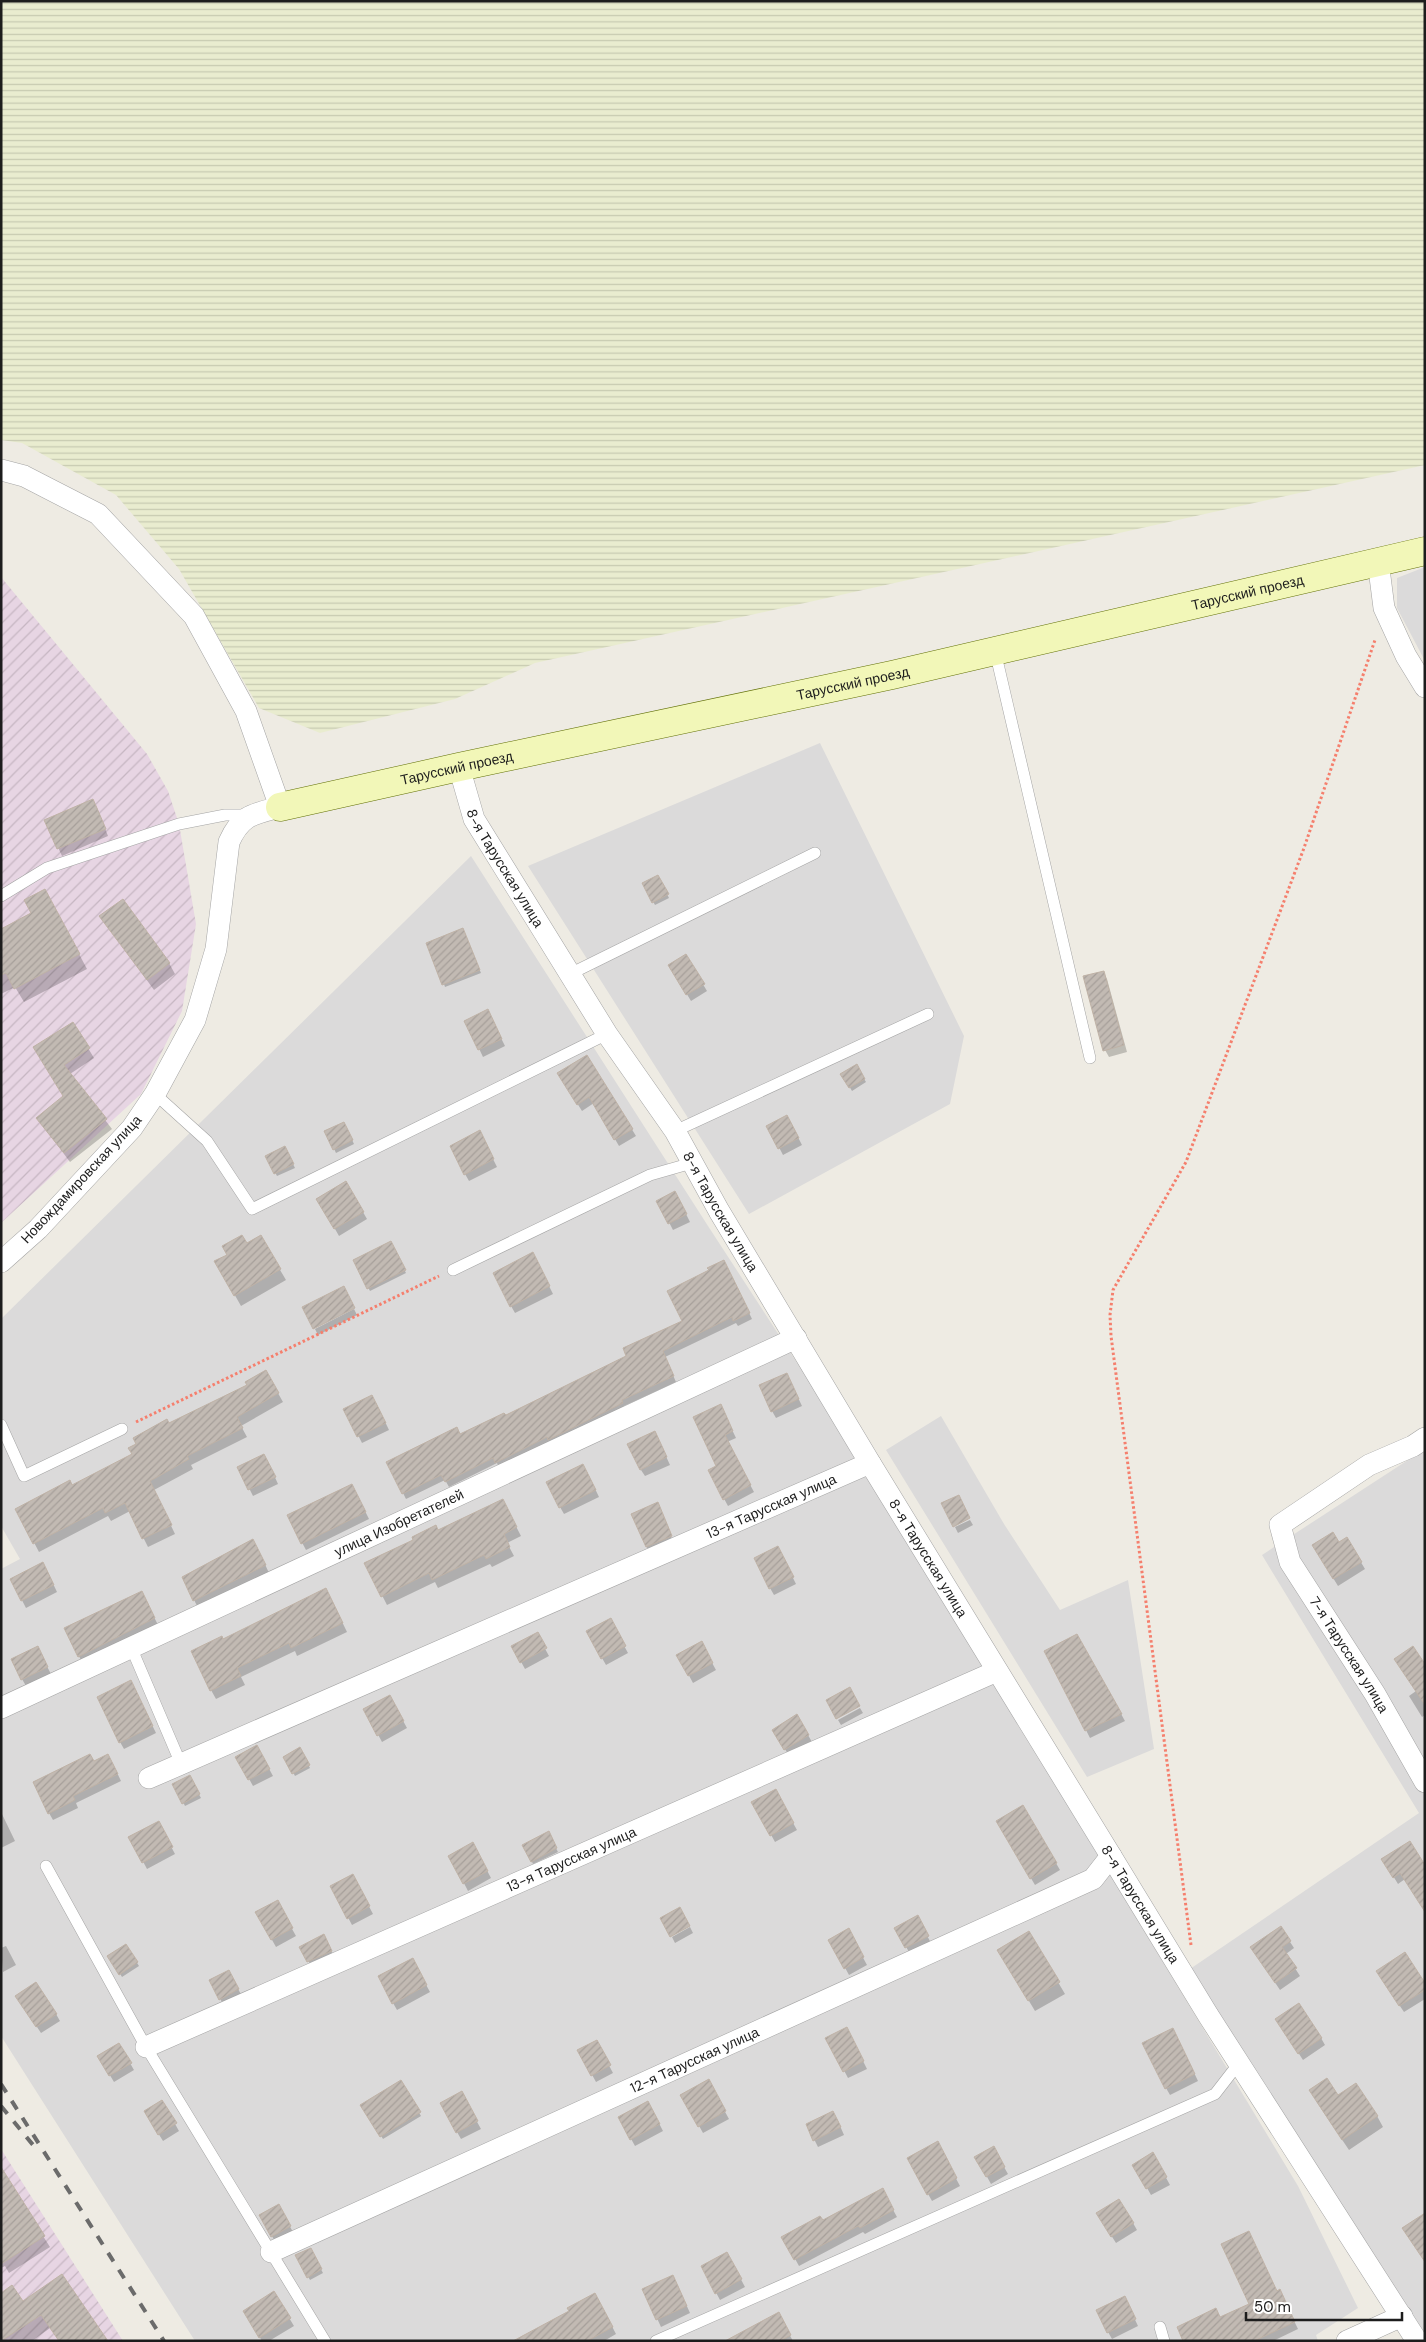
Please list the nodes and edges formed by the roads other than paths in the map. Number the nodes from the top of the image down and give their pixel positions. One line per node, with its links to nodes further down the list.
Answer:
1 (1, 470): 7 (street)
2 (1425, 551): 3 (street, Тарусский проезд)
3 (1378, 561): 4 (street, Тарусский проезд); 5 (street)
4 (995, 651): 6 (street, Тарусский проезд); 14 (lane)
5 (1425, 687)
6 (458, 766): 7 (street, Тарусский проезд); 11 (street, 8-я Тарусская улица)
7 (280, 807): 8 (street, Новождамировская улица)
8 (251, 815): 10 (lane); 15 (street, Новождамировская улица)
9 (815, 853): 11 (lane)
10 (1, 896)
11 (570, 974): 13 (street, 8-я Тарусская улица)
12 (928, 1014): 16 (lane)
13 (607, 1034): 15 (lane); 16 (street, 8-я Тарусская улица)
14 (1090, 1058)
15 (155, 1094): 18 (street, Новождамировская улица)
16 (675, 1131): 17 (street, 8-я Тарусская улица)
17 (692, 1163): 19 (lane); 20 (street, 8-я Тарусская улица)
18 (1, 1262)
19 (453, 1270)
20 (796, 1338): 24 (street, 8-я Тарусская улица); 25 (street, улица Изобретателей)
21 (1, 1425): 22 (lane)
22 (122, 1429)
23 (1425, 1438): 30 (street, 7-я Тарусская улица)
24 (870, 1463): 26 (street, 8-я Тарусская улица); 28 (street, 13-я Тарусская улица)
25 (131, 1647): 27 (street, улица Изобретателей); 28 (lane)
26 (997, 1671): 31 (street, 8-я Тарусская улица); 33 (street, 13-я Тарусская улица)
27 (1, 1708)
28 (182, 1764): 29 (street, 13-я Тарусская улица)
29 (149, 1778)
30 (1425, 1782)
31 (1111, 1856): 34 (street, 8-я Тарусская улица); 35 (street, 12-я Тарусская улица)
32 (46, 1866): 33 (lane)
33 (146, 2047): 35 (lane)
34 (1238, 2063): 36 (street, 8-я Тарусская улица); 39 (lane)
35 (271, 2252): 38 (lane)
36 (1402, 2316): 41 (street); 42 (street, 8-я Тарусская улица)
37 (1160, 2327): 40 (lane)
38 (324, 2341)
39 (656, 2341)
40 (1164, 2341)
41 (1346, 2341)
42 (1417, 2341)

